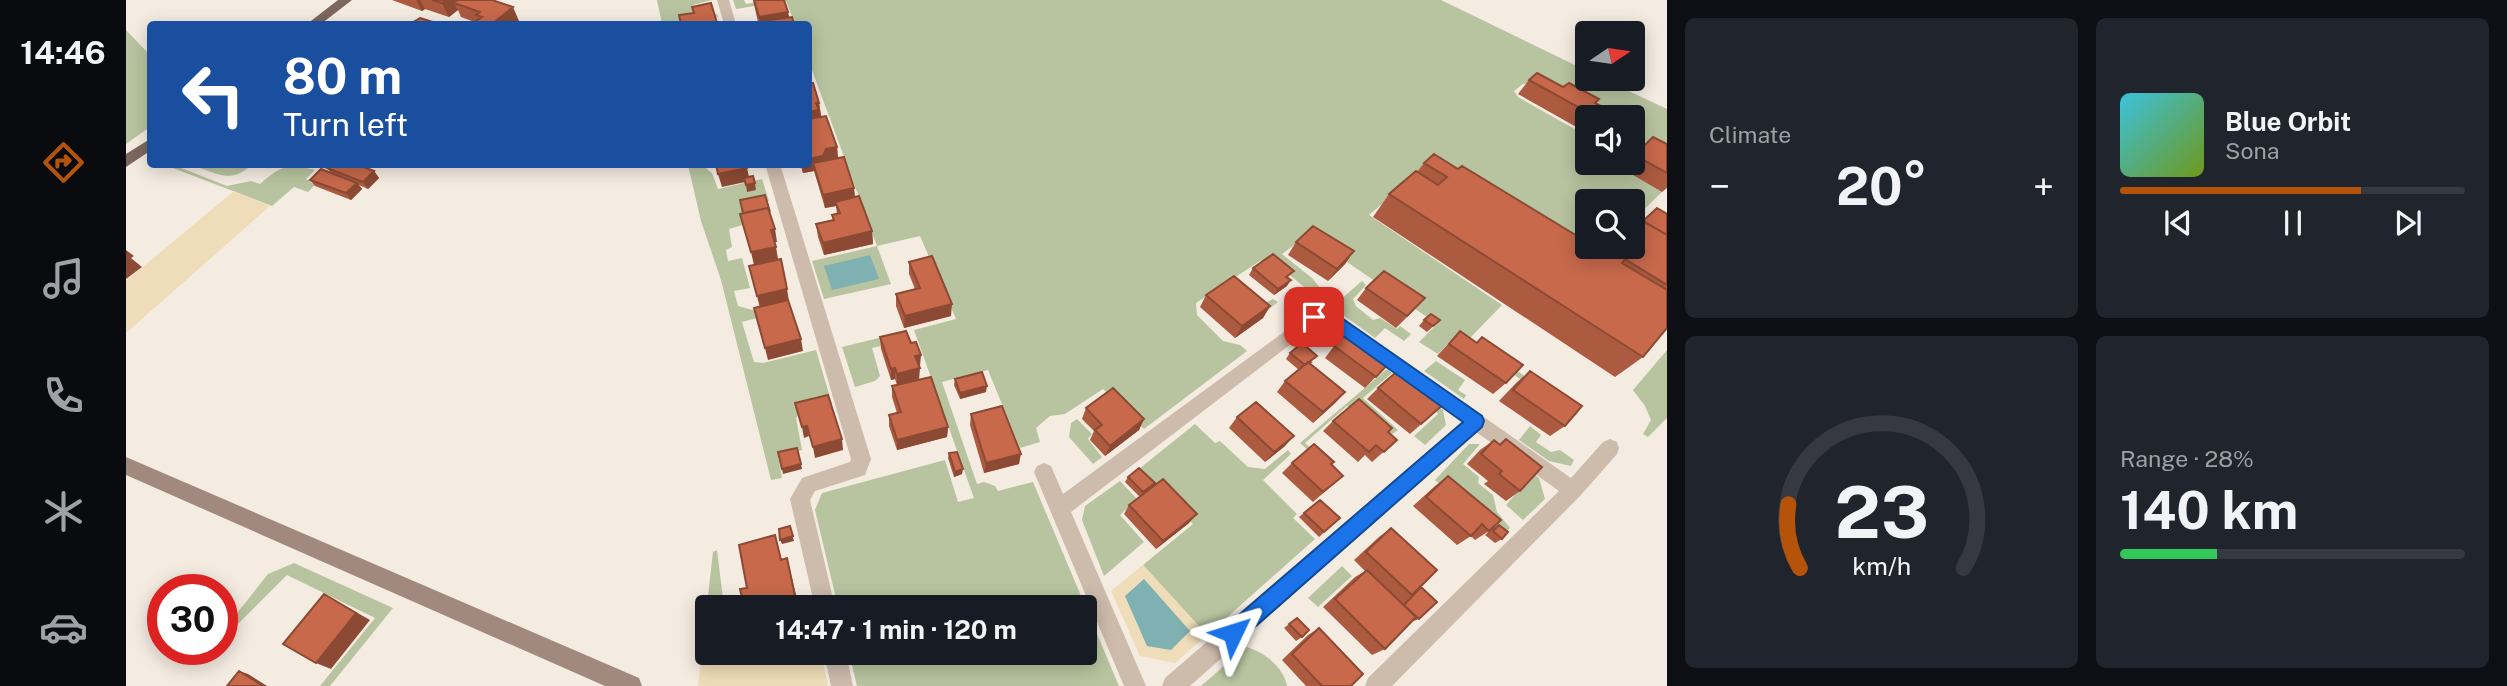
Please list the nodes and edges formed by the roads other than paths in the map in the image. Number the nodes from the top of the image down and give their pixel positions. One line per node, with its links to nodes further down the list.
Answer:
1 (346, 0): 3 (main road)
2 (723, 0): 4 (street)
3 (317, 21)
4 (729, 21)
5 (147, 146): 6 (main road)
6 (126, 162)
7 (773, 168): 14 (street)
8 (1476, 421): 12 (street); 13 (street); 19 (street)
9 (1610, 448): 12 (street)
10 (126, 466): 16 (street)
11 (1044, 472): 13 (street)
12 (1573, 490): 20 (street)
13 (1059, 509): 18 (street)
14 (822, 595)
15 (838, 665): 17 (street)
16 (631, 686)
17 (842, 686)
18 (1135, 686)
19 (1173, 686)
20 (1376, 686)

